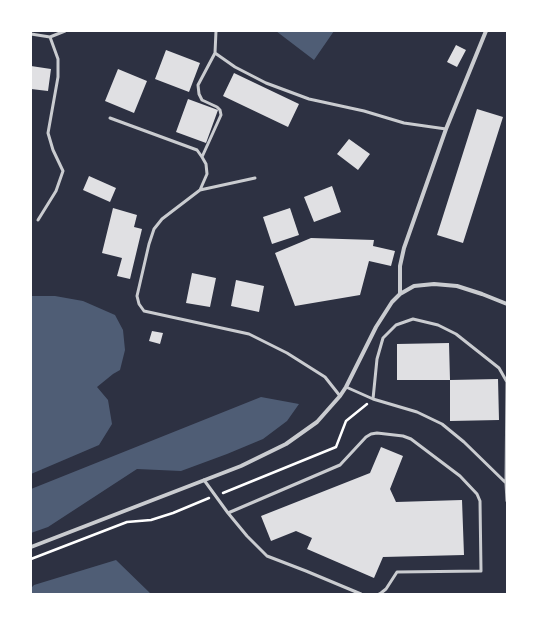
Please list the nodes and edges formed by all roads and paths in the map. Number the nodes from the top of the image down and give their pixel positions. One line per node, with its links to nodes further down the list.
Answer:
1 (65, 31): 5 (lane)
2 (216, 31): 6 (lane)
3 (486, 31): 8 (street)
4 (31, 34): 5 (lane)
5 (50, 37): 12 (lane)
6 (215, 53): 8 (lane); 9 (lane)
7 (110, 118): 9 (lane)
8 (446, 130): 13 (street)
9 (202, 157): 11 (lane)
10 (255, 178): 11 (lane)
11 (200, 190): 16 (lane)
12 (38, 220)
13 (400, 294): 14 (street); 15 (street)
14 (507, 304)
15 (346, 387): 16 (street); 17 (lane)
16 (340, 396): 18 (street)
17 (373, 399): 19 (lane); 19 (lane)
18 (204, 480): 21 (lane); 22 (street)
19 (506, 483): 20 (lane)
20 (507, 501)
21 (228, 513): 23 (lane); 24 (lane)
22 (31, 547)
23 (361, 594)
24 (379, 594)

